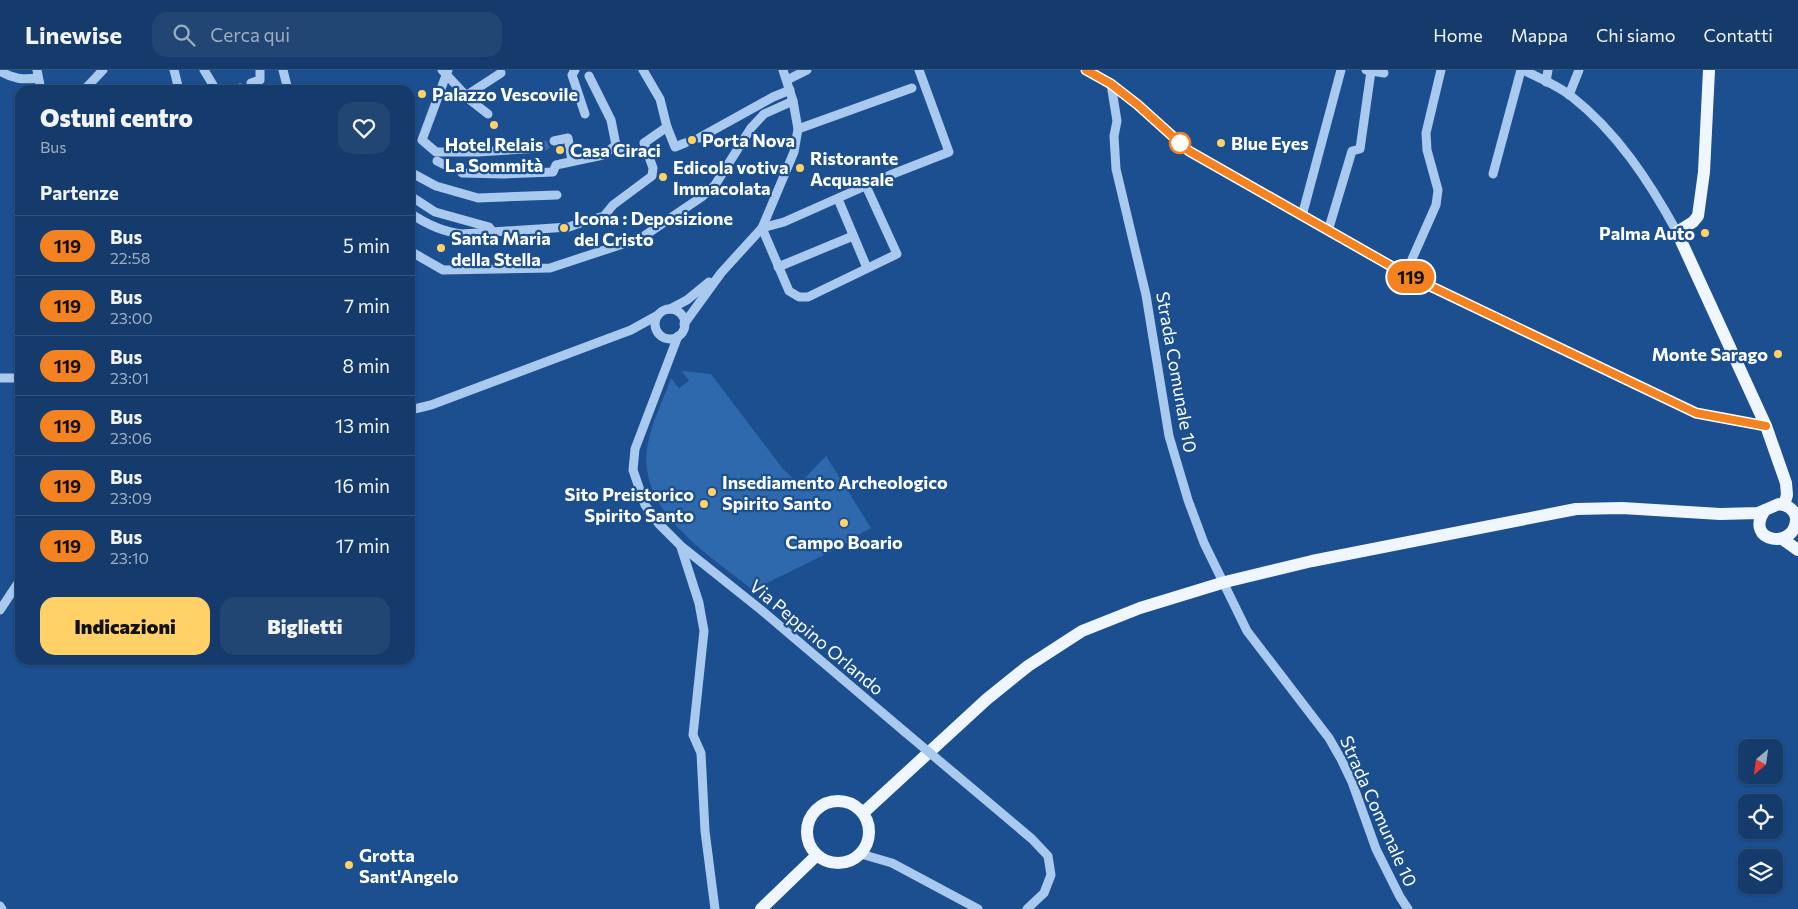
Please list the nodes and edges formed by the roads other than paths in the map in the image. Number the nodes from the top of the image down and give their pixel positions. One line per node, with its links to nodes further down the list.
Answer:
1 (103, 70): 29 (street)
2 (174, 70): 30 (street)
3 (204, 70): 31 (street)
4 (260, 70): 27 (street)
5 (283, 70): 32 (street)
6 (574, 70): 39 (street)
7 (644, 70): 40 (street)
8 (783, 70): 25 (street)
9 (807, 70): 25 (street)
10 (919, 70): 50 (street)
11 (1086, 70): 28 (street)
12 (1341, 70): 54 (street)
13 (1368, 70): 22 (street); 57 (street)
14 (1441, 70): 65 (street)
15 (1522, 70): 26 (street); 48 (street)
16 (1548, 70): 26 (street)
17 (1579, 70): 36 (street)
18 (1709, 70): 59 (main road)
19 (445, 71): 35 (street); 45 (street)
20 (0, 72): 23 (street)
21 (502, 73): 35 (street)
22 (1384, 73)
23 (38, 74)
24 (589, 76): 46 (street)
25 (787, 80): 34 (street)
26 (1546, 82): 36 (street)
27 (251, 83)
28 (1111, 84): 54 (street); 85 (street, Strada Comunale 10)
29 (89, 85)
30 (178, 85)
31 (213, 85)
32 (287, 85)
33 (912, 88): 41 (street)
34 (790, 90): 37 (street); 42 (street)
35 (467, 95): 38 (street)
36 (1569, 95): 59 (street)
37 (793, 101): 41 (street); 61 (street)
38 (488, 114)
39 (585, 114)
40 (666, 127): 44 (street); 58 (street)
41 (798, 129): 56 (street)
42 (699, 138)
43 (554, 141): 46 (street)
44 (685, 143)
45 (540, 148)
46 (572, 161): 47 (street)
47 (462, 173)
48 (1493, 174)
49 (415, 175): 51 (street)
50 (866, 186): 53 (street); 63 (street)
51 (557, 195)
52 (415, 199): 58 (street)
53 (838, 199): 56 (street); 60 (street)
54 (1302, 216): 57 (street)
55 (415, 217): 58 (street)
56 (762, 228): 62 (street); 64 (street)
57 (1328, 231): 65 (street)
58 (493, 232)
59 (1677, 232): 77 (main road)
60 (853, 236): 62 (street); 63 (street)
61 (415, 255)
62 (778, 267): 63 (street)
63 (867, 268)
64 (720, 273): 66 (street); 68 (street)
65 (1405, 274): 77 (street)
66 (670, 310): 67 (street); 68 (street)
67 (658, 315): 69 (street); 70 (street)
68 (684, 324): 71 (street)
69 (631, 330): 70 (street); 76 (street)
70 (658, 333): 72 (street)
71 (678, 336): 72 (street); 73 (street, Via Peppino Orlando)
72 (668, 339): 73 (street)
73 (672, 351): 83 (street, Via Peppino Orlando)
74 (0, 378): 75 (street)
75 (15, 378)
76 (415, 409)
77 (1766, 426): 78 (main road)
78 (1782, 506): 79 (main road); 80 (main road); 81 (main road)
79 (1720, 514): 81 (main road); 85 (main road)
80 (1797, 527): 82 (main road)
81 (1762, 530): 82 (main road)
82 (1784, 540): 84 (main road)
83 (680, 546): 91 (street); 94 (street, Via Peppino Orlando, bridge)
84 (1798, 550)
85 (1225, 582): 88 (main road); 95 (street, Strada Comunale 10)
86 (15, 588): 87 (street)
87 (0, 610)
88 (863, 813): 89 (main road); 90 (main road)
89 (861, 854): 90 (main road); 93 (street)
90 (817, 855): 92 (main road)
91 (715, 909)
92 (761, 909)
93 (978, 909)
94 (1027, 909)
95 (1408, 909)

